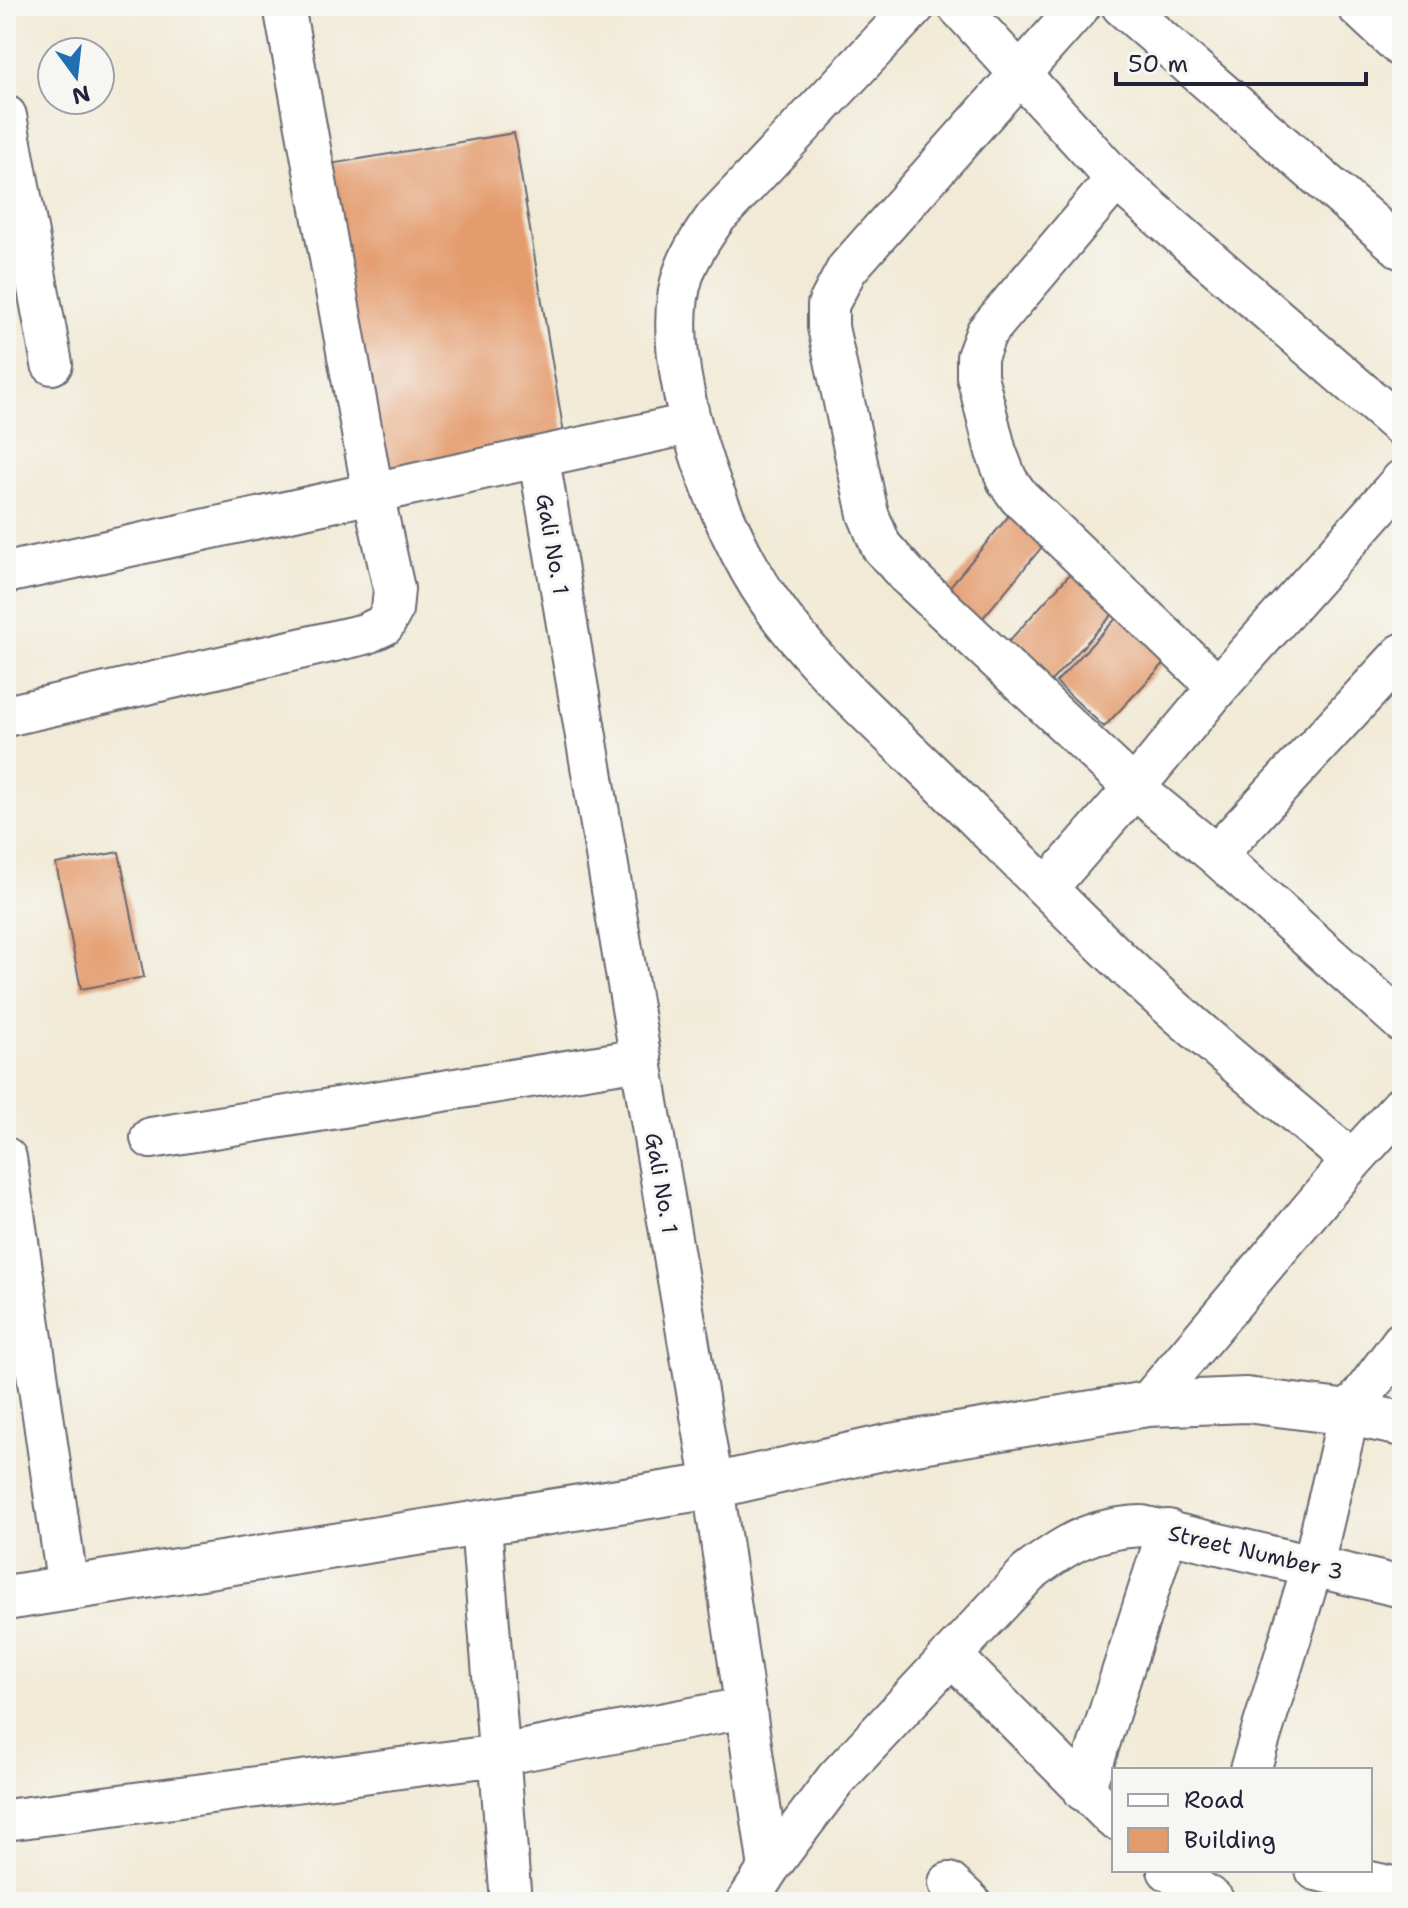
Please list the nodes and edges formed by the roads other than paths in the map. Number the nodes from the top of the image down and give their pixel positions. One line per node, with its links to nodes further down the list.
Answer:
1 (284, 6): 17 (street)
2 (915, 6): 13 (street)
3 (958, 6): 8 (street)
4 (1080, 6): 8 (street)
5 (1122, 6): 11 (street)
6 (1357, 6): 7 (street)
7 (1402, 48)
8 (1019, 76): 10 (street); 22 (street)
9 (6, 116): 12 (street)
10 (1116, 179): 14 (street); 20 (street)
11 (1402, 249)
12 (52, 364)
13 (689, 424): 15 (street); 24 (street)
14 (1402, 427)
15 (567, 453): 17 (street); 26 (street, Gali No. 1)
16 (1402, 480): 20 (street)
17 (373, 493): 18 (street); 21 (street)
18 (6, 573)
19 (1402, 654): 23 (street)
20 (1218, 687): 22 (street)
21 (6, 716)
22 (1134, 788): 23 (street); 24 (street)
23 (1216, 855): 25 (street)
24 (1047, 888): 30 (street)
25 (1402, 1022)
26 (641, 1059): 28 (street); 35 (street, Gali No. 1)
27 (1402, 1106): 30 (street)
28 (151, 1138)
29 (6, 1158): 40 (street)
30 (1352, 1161): 32 (street)
31 (1402, 1342): 33 (street)
32 (1147, 1404): 33 (street); 35 (street)
33 (1349, 1413): 34 (street); 38 (street)
34 (1402, 1424)
35 (739, 1480): 36 (street); 43 (street, Gali No. 1)
36 (481, 1525): 40 (street); 44 (street)
37 (1168, 1530): 38 (street, Street Number 3); 42 (street, Street Number 3); 46 (street)
38 (1313, 1565): 39 (street, Street Number 3); 45 (street)
39 (1402, 1587)
40 (68, 1589): 41 (street)
41 (6, 1598)
42 (951, 1655): 46 (street); 49 (street)
43 (744, 1708): 44 (street); 49 (street, Gali No. 1)
44 (499, 1755): 48 (street); 54 (street)
45 (1251, 1768)
46 (1084, 1791): 47 (street)
47 (1112, 1817)
48 (6, 1820)
49 (769, 1868): 55 (street)
50 (1173, 1872): 53 (street)
51 (1325, 1872): 52 (street)
52 (1402, 1889)
53 (1217, 1891)
54 (511, 1902)
55 (747, 1902)

